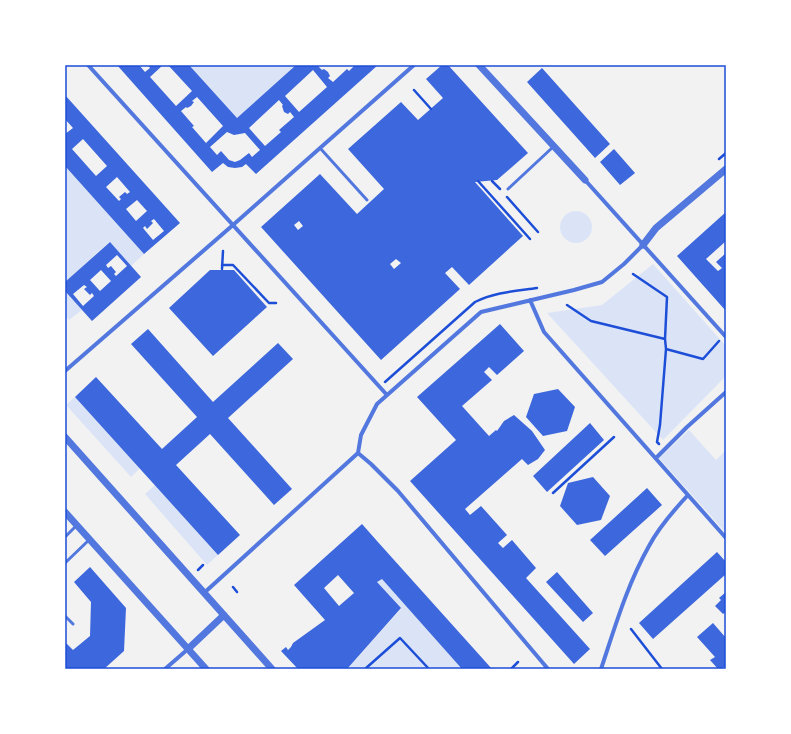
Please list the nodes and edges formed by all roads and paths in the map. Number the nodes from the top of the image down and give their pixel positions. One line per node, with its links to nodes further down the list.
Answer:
1 (88, 65): 14 (street)
2 (414, 65): 7 (street)
3 (479, 65): 6 (street)
4 (414, 90): 5 (path)
5 (431, 109)
6 (554, 147): 9 (street); 12 (lane)
7 (320, 148): 13 (lane); 14 (street)
8 (726, 168): 17 (street)
9 (585, 180): 17 (street)
10 (492, 181): 15 (path)
11 (478, 182): 16 (path)
12 (508, 189)
13 (367, 200)
14 (233, 225): 29 (street); 30 (street)
15 (538, 232)
16 (530, 239)
17 (643, 245): 23 (street); 26 (street)
18 (223, 252): 19 (path)
19 (222, 265): 20 (path); 24 (path)
20 (222, 269)
21 (633, 274): 27 (path)
22 (540, 288): 30 (path)
23 (530, 300): 32 (street); 37 (street)
24 (276, 304)
25 (567, 306): 27 (path)
26 (725, 336): 28 (path)
27 (665, 339): 28 (path)
28 (666, 349): 35 (path)
29 (65, 371)
30 (380, 387): 32 (street)
31 (726, 392): 35 (street)
32 (387, 395): 36 (street)
33 (65, 437): 49 (street)
34 (614, 437): 38 (path)
35 (663, 451): 37 (street)
36 (358, 453): 49 (street); 63 (street)
37 (656, 458): 39 (street)
38 (553, 493)
39 (688, 495): 43 (street); 64 (street)
40 (65, 512): 41 (street)
41 (77, 525): 42 (lane); 44 (street)
42 (65, 537)
43 (726, 538)
44 (90, 539): 45 (lane); 55 (street)
45 (65, 562)
46 (203, 565): 47 (path)
47 (198, 570)
48 (233, 587): 50 (path)
49 (204, 592): 51 (street)
50 (237, 592)
51 (224, 615): 55 (street); 59 (street)
52 (65, 616): 53 (lane)
53 (73, 624)
54 (631, 629): 65 (path)
55 (188, 649): 57 (street); 58 (street)
56 (518, 662): 62 (path)
57 (166, 669)
58 (206, 669)
59 (272, 669)
60 (365, 669): 61 (path)
61 (429, 669)
62 (511, 669)
63 (548, 669)
64 (601, 669)
65 (662, 669)

